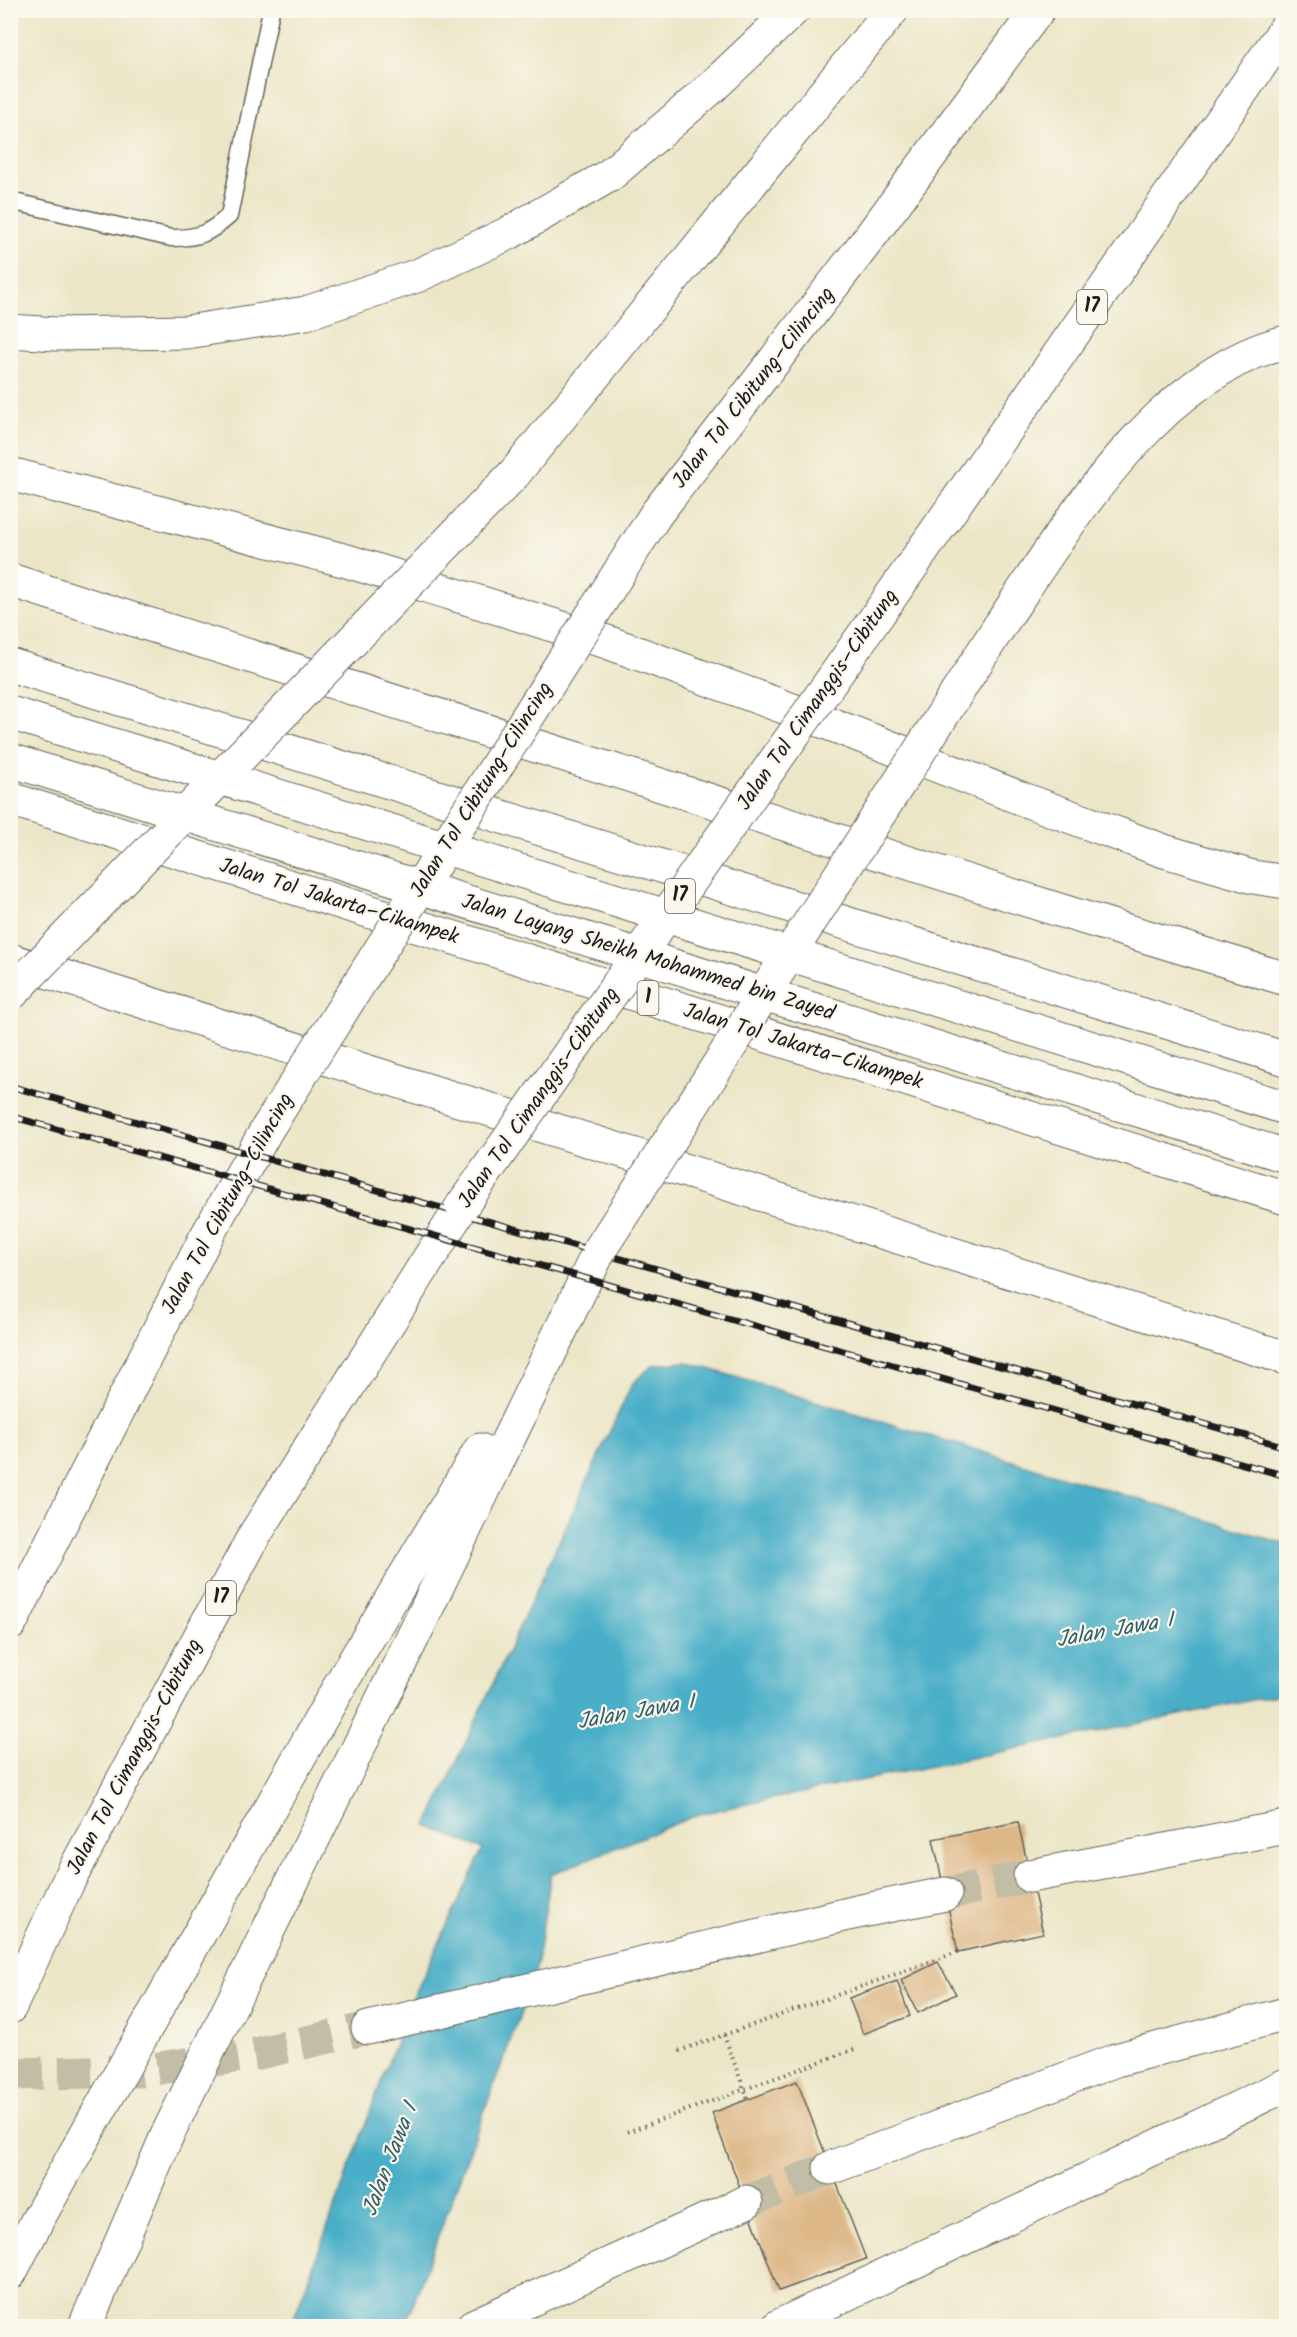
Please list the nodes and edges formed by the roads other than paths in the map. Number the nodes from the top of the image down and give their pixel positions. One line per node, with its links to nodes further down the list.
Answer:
1 (271, 10): 6 (lane)
2 (793, 10): 7 (highway)
3 (892, 10): 18 (highway, bridge)
4 (1038, 10): 25 (highway, Jalan Tol Cibitung–Cilincing, bridge)
5 (1287, 28): 29 (highway, Jalan Tol Cimanggis–Cibitung / 17, bridge)
6 (10, 201)
7 (10, 332)
8 (1287, 342): 23 (highway, bridge)
9 (10, 474): 15 (highway)
10 (10, 580): 17 (highway)
11 (10, 665): 19 (highway)
12 (10, 712): 20 (highway, bridge)
13 (10, 760): 21 (highway, Jalan Layang Sheikh Mohammed bin Zayed / 1, bridge)
14 (10, 799): 22 (highway, Jalan Tol Jakarta–Cikampek / 1)
15 (1287, 882)
16 (10, 960): 24 (highway)
17 (1287, 979)
18 (10, 995)
19 (1287, 1059)
20 (1287, 1108)
21 (1287, 1156)
22 (1287, 1198)
23 (599, 1252): 35 (highway); 36 (highway)
24 (1287, 1358)
25 (10, 1623)
26 (1287, 1827): 27 (highway)
27 (1030, 1876)
28 (945, 1894): 31 (highway)
29 (10, 2007)
30 (1287, 2014): 33 (highway)
31 (368, 2028)
32 (1287, 2085): 38 (highway)
33 (831, 2168)
34 (746, 2202): 37 (highway)
35 (10, 2273)
36 (85, 2326)
37 (473, 2326)
38 (780, 2326)

